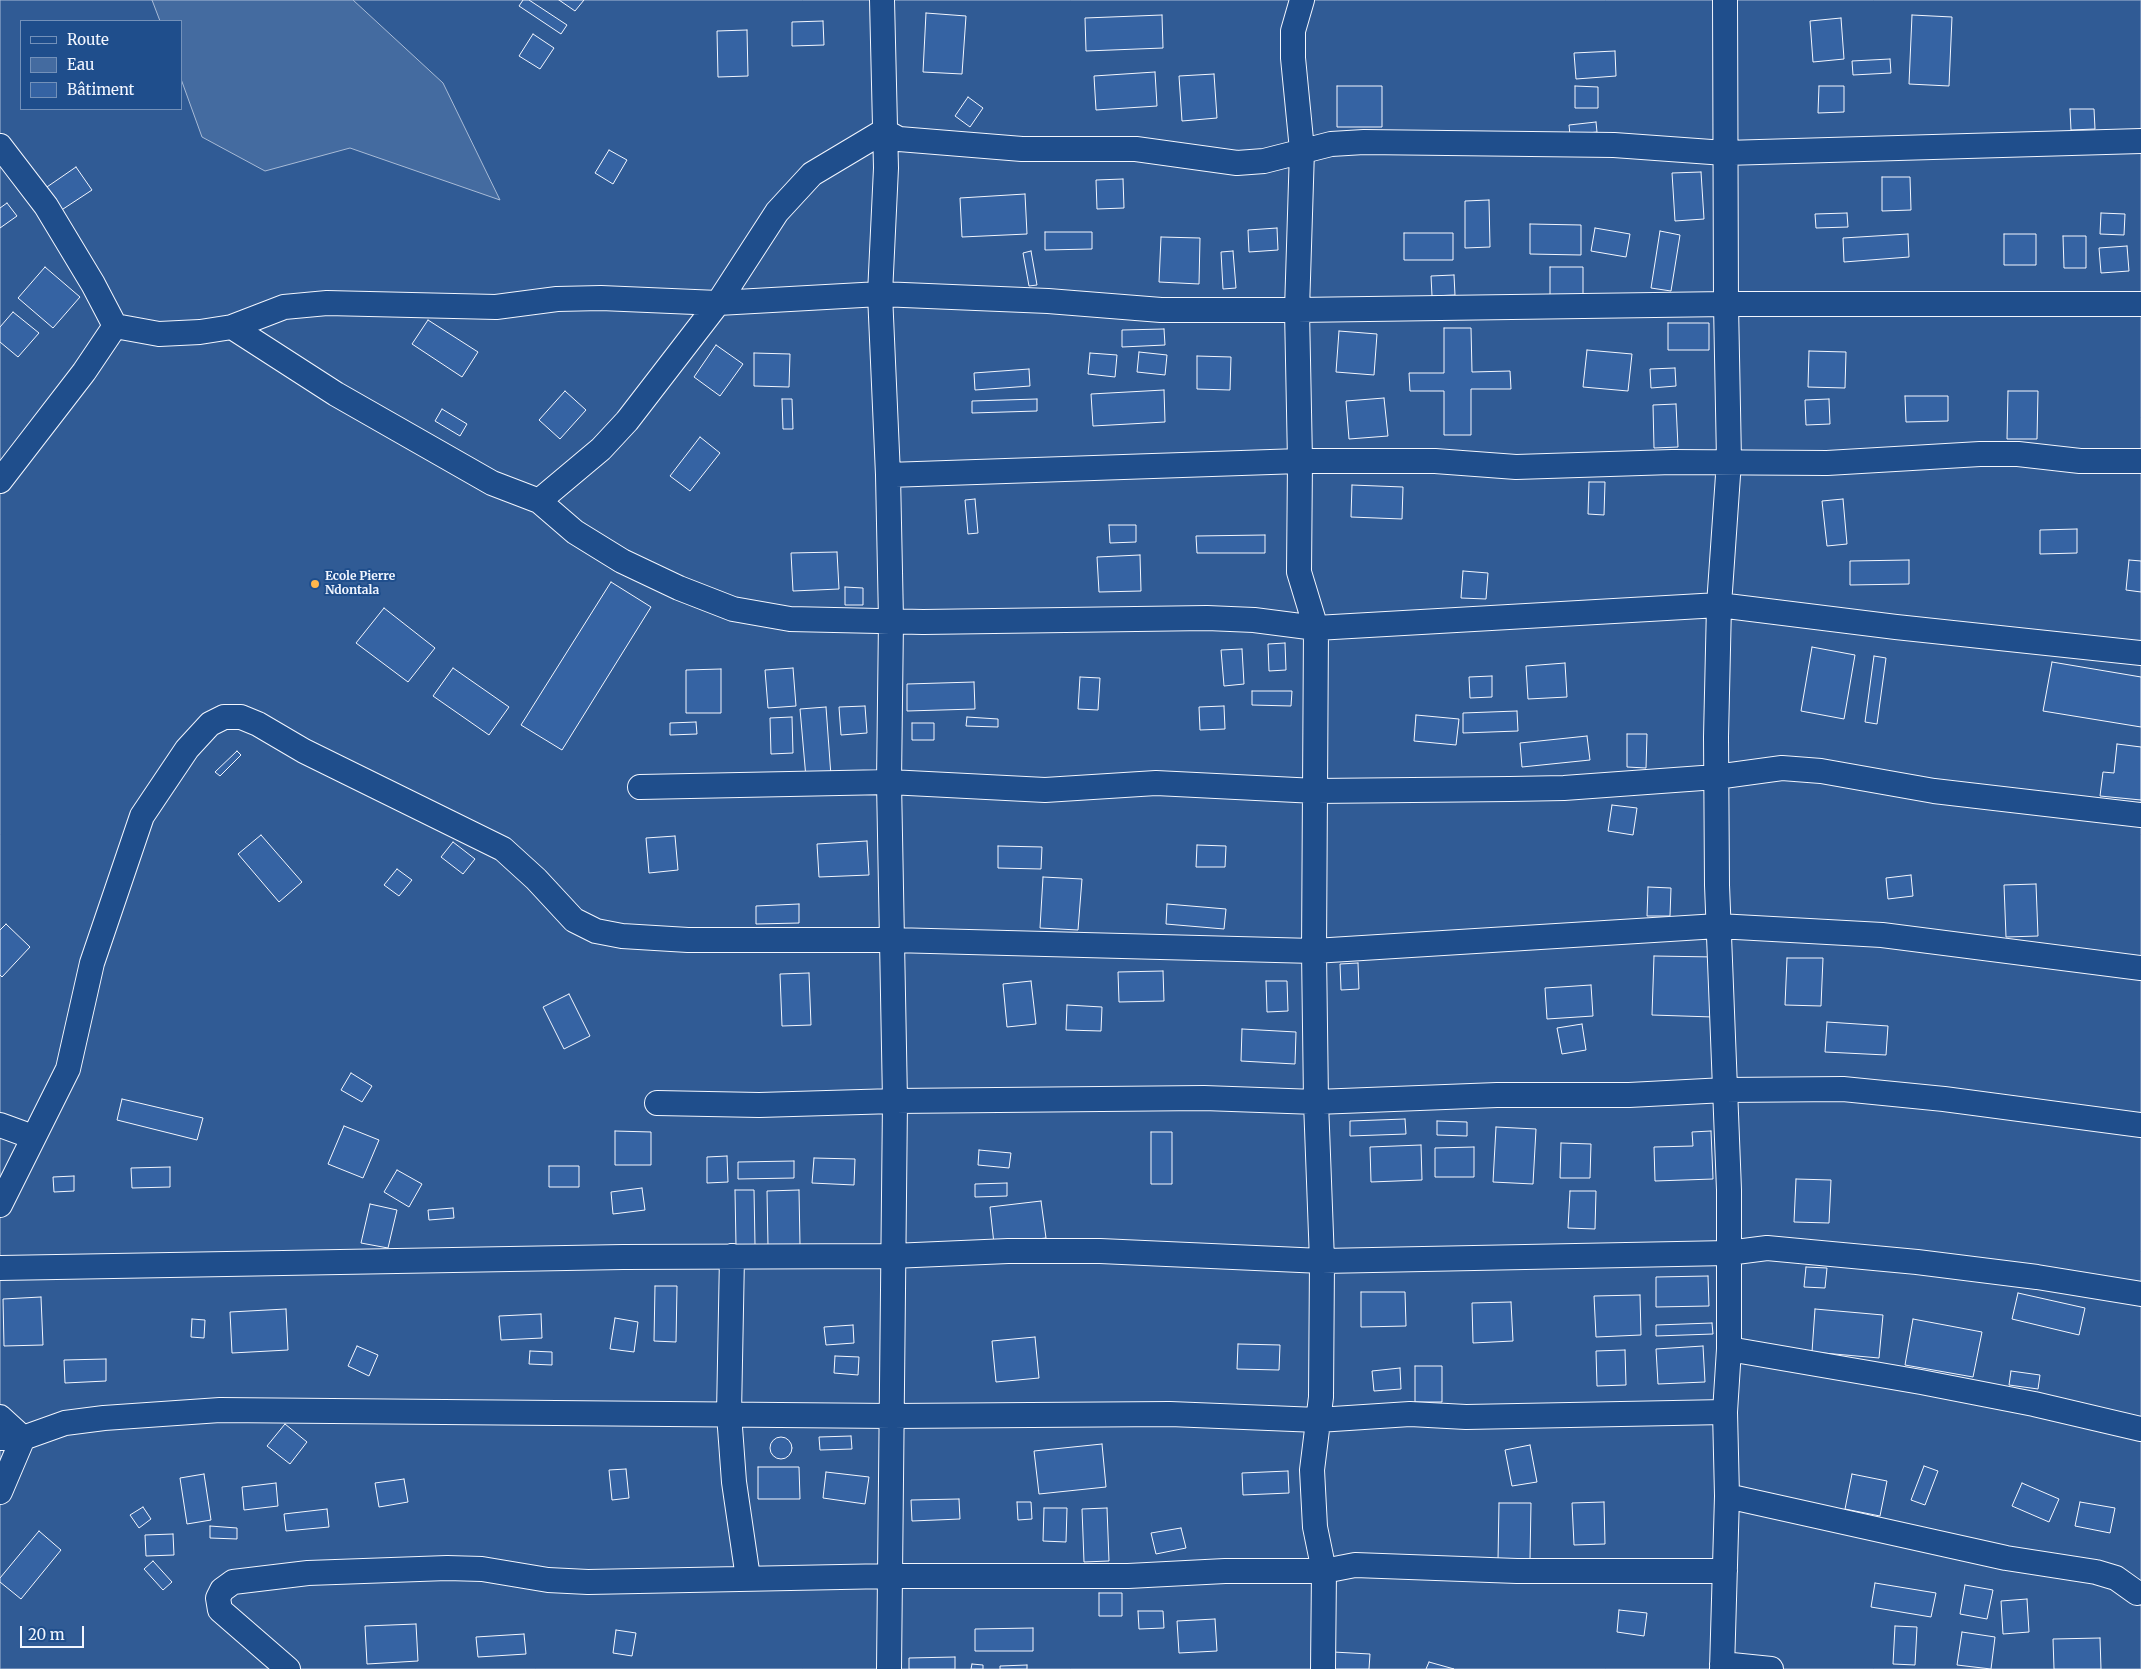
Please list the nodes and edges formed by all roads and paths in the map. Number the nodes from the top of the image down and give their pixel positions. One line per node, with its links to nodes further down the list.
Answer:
1 (882, 0): 4 (street)
2 (1302, 0): 7 (street)
3 (1725, 0): 8 (street)
4 (884, 131): 7 (street); 9 (street); 10 (street)
5 (2141, 141): 8 (street)
6 (0, 146): 14 (street)
7 (1302, 150): 8 (street); 13 (street)
8 (1726, 153): 11 (street)
9 (880, 294): 10 (street); 13 (street); 19 (street)
10 (718, 303): 15 (street); 21 (street)
11 (1726, 304): 12 (street); 13 (street); 17 (street)
12 (2141, 304)
13 (1297, 310): 16 (street)
14 (115, 326): 15 (street); 20 (street)
15 (232, 327): 21 (street)
16 (1300, 461): 17 (street); 19 (street); 24 (street)
17 (1729, 461): 18 (street); 22 (street)
18 (2141, 461)
19 (888, 475): 23 (street)
20 (0, 480)
21 (539, 501): 23 (street)
22 (1719, 605): 24 (street); 25 (street); 26 (street)
23 (891, 620): 24 (street); 27 (street)
24 (1316, 628): 29 (street)
25 (2141, 653)
26 (1716, 777): 29 (street); 30 (street); 31 (street)
27 (889, 782): 28 (street); 29 (street); 32 (street)
28 (640, 787)
29 (1316, 791): 33 (street)
30 (2141, 816)
31 (1718, 926): 33 (street); 34 (street); 35 (street)
32 (892, 940): 33 (street); 36 (street); 41 (street)
33 (1314, 951): 37 (street)
34 (2141, 968)
35 (1725, 1090): 37 (street); 40 (street); 43 (street)
36 (895, 1101): 37 (street); 38 (street); 45 (street)
37 (1316, 1102): 46 (street)
38 (657, 1103)
39 (0, 1126): 41 (street)
40 (2141, 1126)
41 (34, 1137): 42 (street)
42 (0, 1205)
43 (1728, 1253): 46 (street); 48 (street); 49 (street)
44 (732, 1256): 45 (street); 47 (street); 51 (street)
45 (892, 1256): 46 (street); 52 (street)
46 (1322, 1261): 54 (street)
47 (0, 1268)
48 (2141, 1294)
49 (1729, 1349): 50 (street); 55 (street)
50 (1725, 1412): 54 (street); 58 (street)
51 (729, 1414): 52 (street); 56 (street); 62 (street)
52 (892, 1416): 54 (street); 61 (street)
53 (0, 1417): 56 (street)
54 (1318, 1420): 59 (street)
55 (2141, 1429)
56 (11, 1438): 57 (street)
57 (0, 1492)
58 (1727, 1496): 60 (street); 63 (street)
59 (1324, 1571): 60 (street); 61 (street); 67 (street)
60 (1725, 1571): 64 (street)
61 (891, 1576): 62 (street); 66 (street)
62 (748, 1578): 65 (street)
63 (2137, 1593)
64 (1722, 1666): 68 (street)
65 (288, 1669)
66 (889, 1669)
67 (1323, 1669)
68 (1771, 1669)

